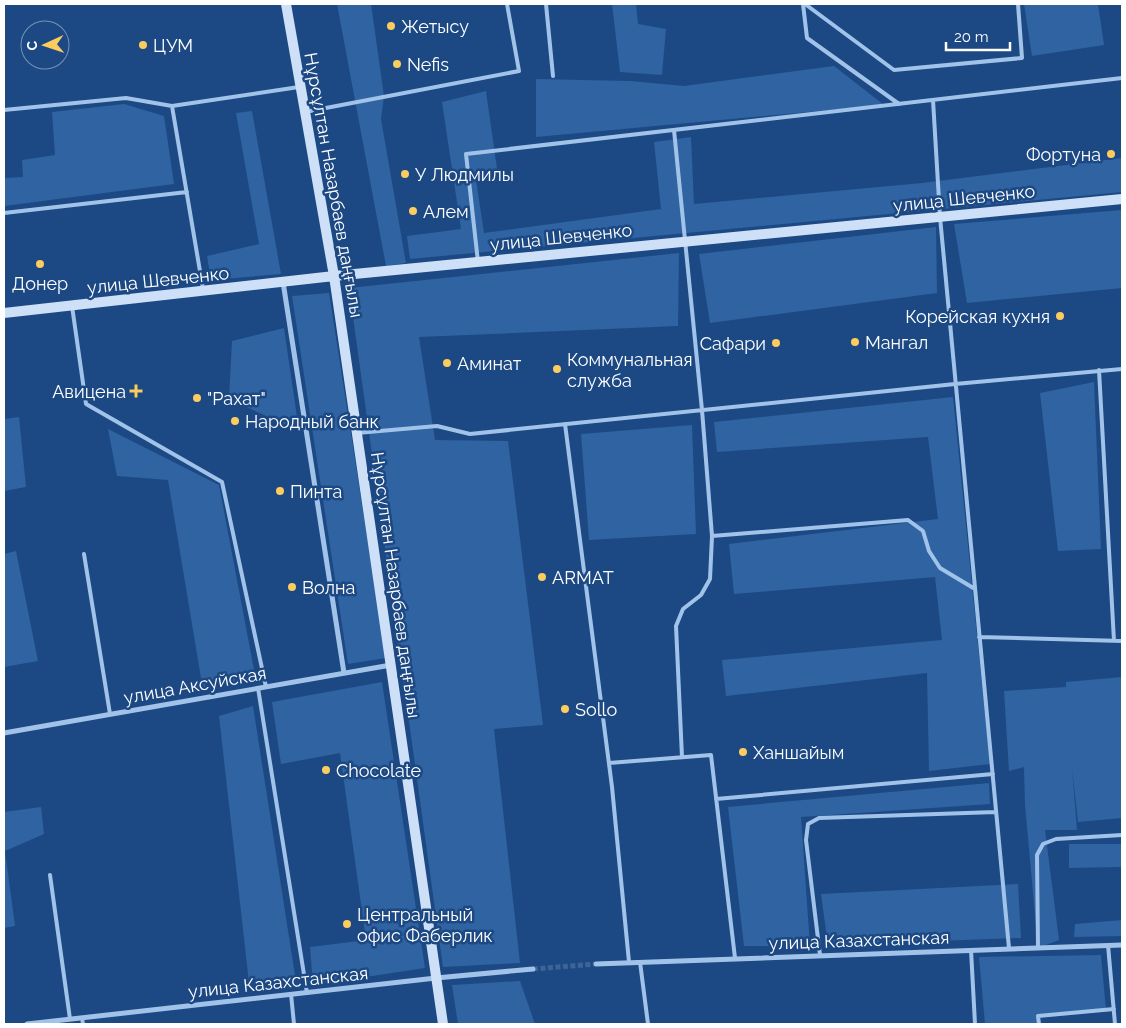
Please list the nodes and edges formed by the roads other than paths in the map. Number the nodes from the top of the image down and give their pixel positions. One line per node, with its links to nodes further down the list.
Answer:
1 (286, 4): 8 (street, Нұрсұлтан Назарбаев даңғылы)
2 (507, 4): 13 (lane)
3 (546, 4): 6 (lane)
4 (804, 4): 5 (lane); 10 (lane)
5 (1018, 4)
6 (552, 76)
7 (1122, 78): 9 (lane)
8 (301, 87): 11 (lane); 13 (street, Нұрсұлтан Назарбаев даңғылы)
9 (933, 100): 10 (lane); 18 (lane)
10 (899, 104): 14 (lane)
11 (172, 106): 12 (lane); 15 (lane)
12 (4, 110)
13 (305, 112): 21 (street, Нұрсұлтан Назарбаев даңғылы)
14 (674, 130): 19 (lane); 20 (lane)
15 (187, 192): 17 (lane); 23 (lane)
16 (1122, 199): 18 (street, улица Шевченко)
17 (4, 213)
18 (940, 217): 19 (street, улица Шевченко); 28 (lane)
19 (685, 242): 20 (street, улица Шевченко); 29 (lane)
20 (478, 262): 21 (street, улица Шевченко)
21 (334, 276): 22 (street, улица Шевченко); 31 (street, Нұрсұлтан Назарбаев даңғылы)
22 (282, 282): 23 (street, улица Шевченко); 39 (street)
23 (204, 291): 24 (street, улица Шевченко)
24 (72, 306): 25 (street, улица Шевченко); 40 (lane)
25 (4, 313)
26 (1122, 369): 27 (lane)
27 (1099, 370): 28 (lane); 36 (lane)
28 (956, 384): 29 (lane); 34 (lane)
29 (702, 410): 30 (lane); 32 (lane)
30 (565, 424): 31 (lane); 45 (lane)
31 (357, 434): 38 (street, Нұрсұлтан Назарбаев даңғылы)
32 (712, 536): 34 (lane); 44 (lane)
33 (84, 554): 42 (lane)
34 (975, 589): 35 (lane)
35 (979, 637): 36 (lane); 46 (lane)
36 (1114, 641): 37 (lane)
37 (1122, 641)
38 (391, 665): 39 (street, улица Аксуйская); 62 (street, Нұрсұлтан Назарбаев даңғылы)
39 (344, 673): 40 (street, улица Аксуйская)
40 (266, 687): 41 (street, улица Аксуйская)
41 (258, 688): 42 (street, улица Аксуйская); 63 (lane)
42 (110, 714): 43 (street, улица Аксуйская)
43 (4, 733)
44 (682, 757): 45 (lane); 47 (lane)
45 (608, 763): 58 (lane)
46 (993, 774): 47 (lane); 48 (lane)
47 (716, 799): 57 (lane)
48 (996, 812): 53 (lane); 56 (lane)
49 (1122, 835): 54 (lane)
50 (50, 875): 66 (lane)
51 (1122, 944): 52 (street, улица Казахстанская)
52 (1108, 945): 54 (street, улица Казахстанская); 65 (lane)
53 (1009, 948): 54 (street, улица Казахстанская); 55 (street, улица Казахстанская)
54 (1038, 948)
55 (971, 950): 56 (street, улица Казахстанская); 72 (lane)
56 (820, 955): 57 (street, улица Казахстанская)
57 (735, 958): 59 (street, улица Казахстанская)
58 (629, 962): 59 (street, улица Казахстанская); 60 (street, улица Казахстанская)
59 (640, 962): 71 (lane)
60 (596, 964)
61 (533, 969): 62 (street, улица Казахстанская)
62 (436, 978): 63 (street, улица Казахстанская); 70 (street, Нұрсұлтан Назарбаев даңғылы)
63 (307, 993): 64 (street, улица Казахстанская)
64 (291, 994): 67 (street, улица Казахстанская); 69 (lane)
65 (1114, 1010): 73 (lane); 74 (lane)
66 (70, 1019): 67 (street, улица Казахстанская); 68 (street, улица Казахстанская)
67 (83, 1021)
68 (27, 1024)
69 (294, 1024)
70 (443, 1024)
71 (648, 1024)
72 (975, 1024)
73 (1039, 1024)
74 (1115, 1024)

